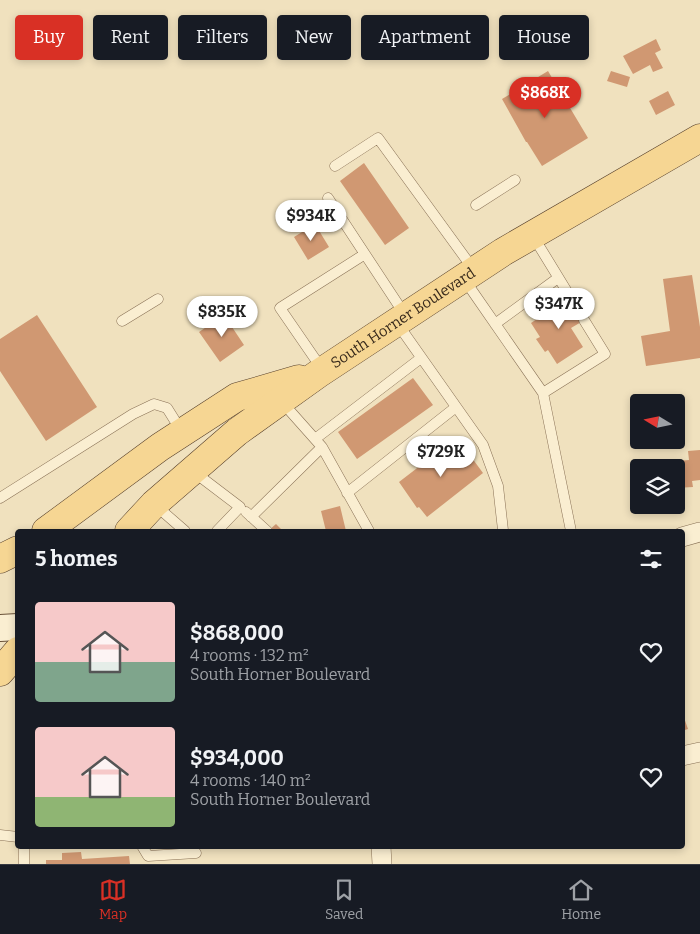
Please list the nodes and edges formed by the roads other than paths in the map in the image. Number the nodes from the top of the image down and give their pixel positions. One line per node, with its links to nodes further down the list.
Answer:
1 (700, 138): 6 (main road, South Horner Boulevard)
2 (335, 166): 8 (lane)
3 (515, 180): 5 (lane)
4 (328, 198): 7 (lane)
5 (476, 205)
6 (532, 235): 8 (main road, South Horner Boulevard); 9 (lane)
7 (365, 254): 12 (lane); 17 (lane)
8 (469, 274): 12 (main road, South Horner Boulevard); 15 (lane)
9 (558, 278): 11 (lane); 15 (lane)
10 (158, 299): 14 (lane)
11 (574, 303)
12 (401, 319): 16 (lane); 17 (main road, South Horner Boulevard)
13 (584, 320): 18 (lane)
14 (122, 321)
15 (495, 324): 18 (lane)
16 (421, 358): 20 (lane); 22 (lane)
17 (320, 372): 19 (main road, South Horner Boulevard); 21 (main road)
18 (543, 394): 36 (lane)
19 (281, 400): 22 (lane); 23 (main road, South Horner Boulevard)
20 (456, 407): 24 (lane); 35 (lane)
21 (183, 432): 25 (lane); 29 (main road)
22 (318, 443): 24 (lane); 28 (lane)
23 (193, 470): 26 (main road, South Horner Boulevard); 27 (lane)
24 (348, 493): 34 (lane)
25 (0, 498)
26 (154, 504): 30 (main road, South Horner Boulevard); 31 (lane)
27 (240, 507): 28 (lane); 32 (lane)
28 (251, 516): 33 (lane)
29 (49, 529)
30 (131, 529)
31 (183, 529)
32 (219, 529)
33 (265, 529)
34 (368, 529)
35 (501, 529)
36 (571, 529)
37 (15, 552): 38 (main road)
38 (0, 559)
39 (15, 627): 40 (street)
40 (0, 628)
41 (15, 654): 42 (main road)
42 (0, 672)
43 (700, 752): 44 (street)
44 (685, 755)
45 (0, 835): 46 (lane)
46 (15, 836)
47 (24, 849): 51 (lane)
48 (144, 849): 50 (lane)
49 (381, 849): 53 (street)
50 (196, 850): 52 (lane)
51 (24, 864)
52 (196, 864)
53 (382, 864)

